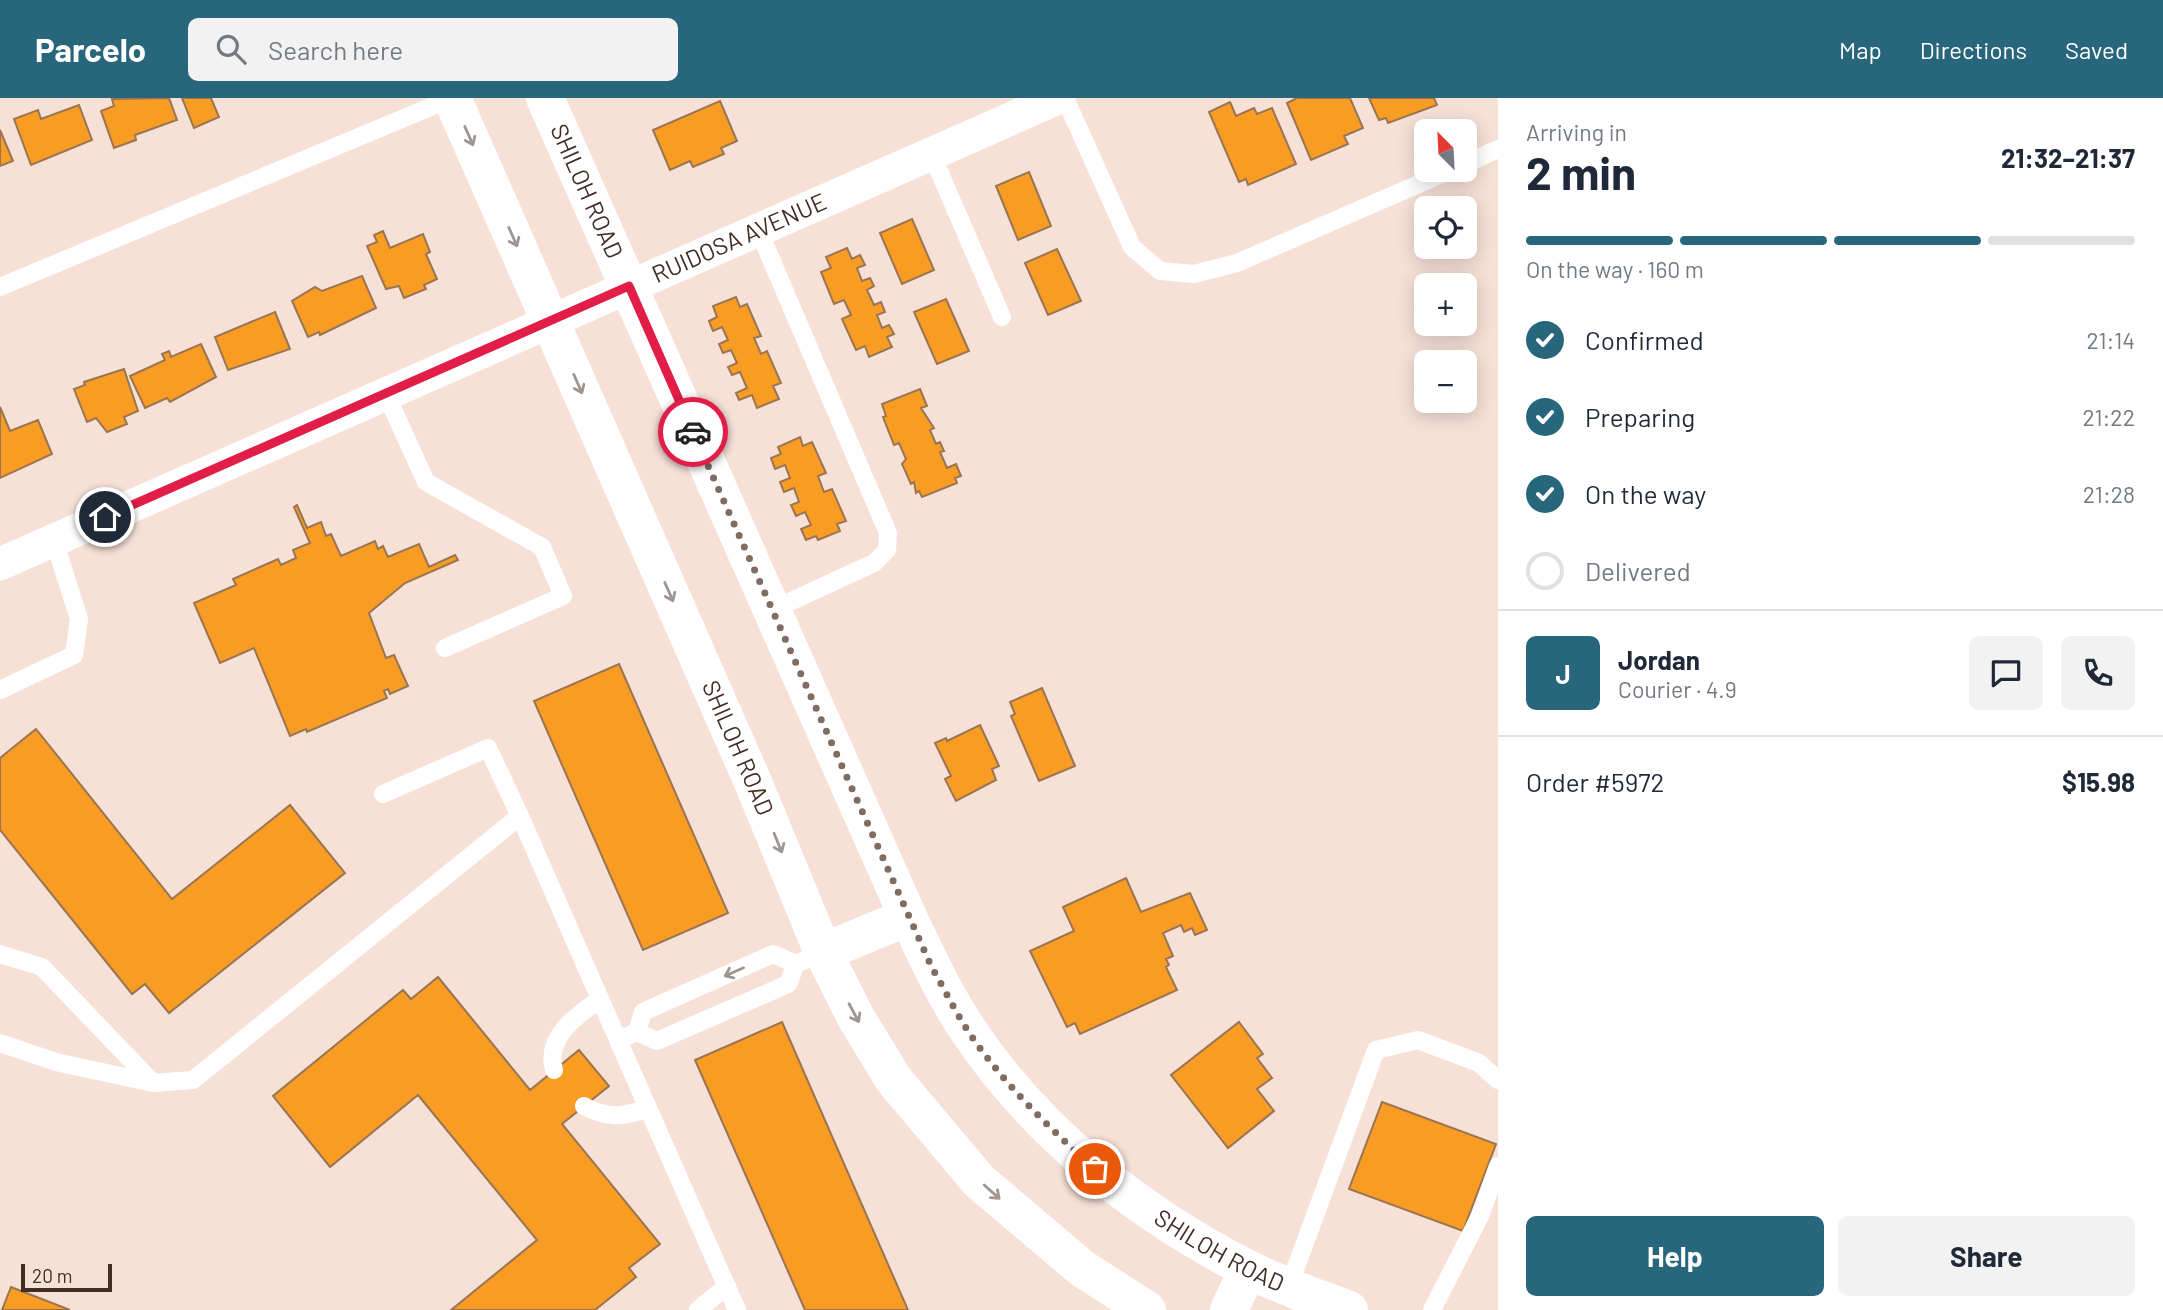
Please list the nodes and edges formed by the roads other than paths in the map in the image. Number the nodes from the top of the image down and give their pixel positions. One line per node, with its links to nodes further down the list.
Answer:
1 (452, 98): 11 (lane); 13 (main road, SHILOH ROAD, one-way to 13)
2 (545, 98): 10 (main road, SHILOH ROAD)
3 (1058, 98): 6 (street, RUIDOSA AVENUE)
4 (1065, 98): 8 (lane)
5 (1498, 149): 7 (lane)
6 (932, 155): 9 (street, RUIDOSA AVENUE); 12 (lane)
7 (1477, 159)
8 (1423, 182)
9 (759, 231): 10 (street, RUIDOSA AVENUE); 17 (lane)
10 (629, 286): 13 (street, RUIDOSA AVENUE); 17 (main road, SHILOH ROAD)
11 (0, 287)
12 (1002, 317)
13 (550, 321): 14 (street, RUIDOSA AVENUE); 24 (main road, SHILOH ROAD, one-way to 24)
14 (386, 394): 15 (street, RUIDOSA AVENUE); 18 (lane)
15 (54, 540): 16 (street, RUIDOSA AVENUE); 19 (lane)
16 (0, 564)
17 (772, 610): 22 (main road, SHILOH ROAD)
18 (445, 648)
19 (0, 690)
20 (383, 794): 21 (lane)
21 (520, 816): 25 (lane); 31 (lane)
22 (908, 917): 24 (main road); 35 (main road, SHILOH ROAD)
23 (1, 957): 31 (lane)
24 (810, 958): 26 (lane); 26 (lane, one-way to 26); 40 (main road, SHILOH ROAD, one-way to 40)
25 (600, 999): 27 (lane); 29 (lane)
26 (637, 1032): 27 (lane)
27 (618, 1040): 33 (lane)
28 (0, 1043): 31 (lane)
29 (554, 1070)
30 (1498, 1080): 37 (lane)
31 (153, 1083)
32 (584, 1107): 33 (lane)
33 (648, 1108): 36 (lane)
34 (1498, 1166): 43 (lane)
35 (1248, 1270): 37 (main road, SHILOH ROAD); 41 (main road)
36 (727, 1286): 38 (lane); 39 (lane)
37 (1289, 1286): 42 (main road, SHILOH ROAD)
38 (698, 1310)
39 (737, 1310)
40 (1147, 1310)
41 (1229, 1310)
42 (1349, 1310)
43 (1432, 1310)

